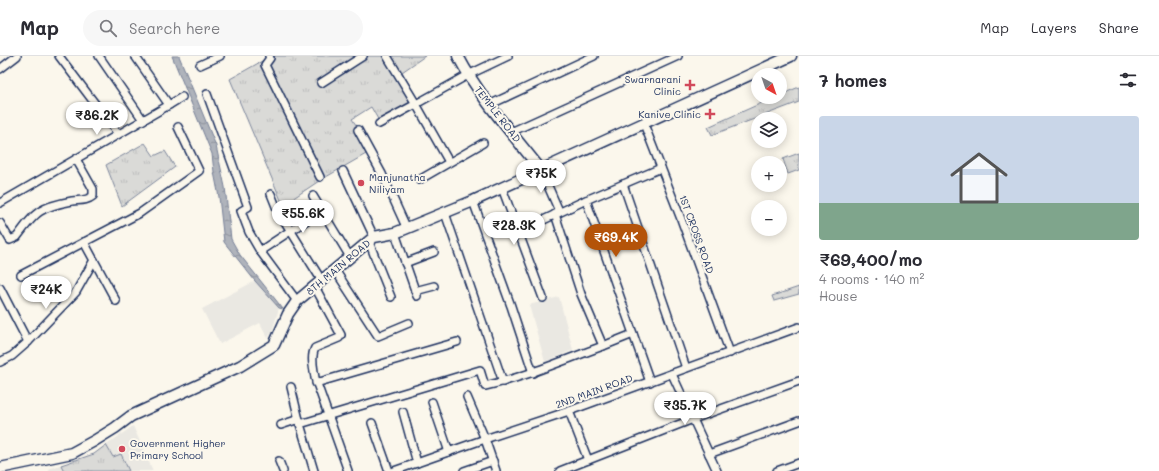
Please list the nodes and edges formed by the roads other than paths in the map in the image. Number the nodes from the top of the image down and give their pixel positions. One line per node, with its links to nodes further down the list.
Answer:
1 (17, 56): 15 (street)
2 (59, 56): 29 (street)
3 (99, 56): 23 (street)
4 (220, 56): 14 (street)
5 (269, 56): 36 (street)
6 (364, 56): 17 (street)
7 (387, 56): 20 (street)
8 (458, 56): 16 (street, TEMPLE ROAD)
9 (508, 56): 16 (street)
10 (594, 56): 22 (street)
11 (678, 56): 28 (street)
12 (792, 56): 25 (street, 8TH MAIN ROAD)
13 (139, 57): 21 (street)
14 (200, 65)
15 (0, 70)
16 (468, 75): 20 (street); 22 (street, TEMPLE ROAD)
17 (321, 83)
18 (207, 94): 55 (street)
19 (182, 97): 21 (street)
20 (416, 104): 24 (street); 32 (street)
21 (169, 105): 23 (street)
22 (489, 105): 28 (street, TEMPLE ROAD)
23 (143, 120): 29 (street)
24 (379, 124)
25 (644, 124): 33 (street, 1ST CROSS ROAD); 34 (street, 8TH MAIN ROAD)
26 (178, 127): 54 (street)
27 (358, 130): 50 (street)
28 (511, 132): 34 (street, TEMPLE ROAD)
29 (118, 134): 31 (street)
30 (483, 143): 32 (street)
31 (76, 159): 44 (street); 49 (street)
32 (449, 162): 37 (street)
33 (661, 168): 38 (street); 75 (street, 1ST CROSS ROAD)
34 (541, 170): 39 (street, 8TH MAIN ROAD); 47 (street)
35 (343, 171): 53 (street)
36 (320, 177)
37 (419, 180)
38 (623, 184): 42 (street); 77 (street)
39 (502, 188): 43 (street, 8TH MAIN ROAD); 66 (street)
40 (271, 194): 51 (street)
41 (313, 196): 45 (street)
42 (586, 200): 47 (street); 71 (street)
43 (473, 201): 46 (street, 8TH MAIN ROAD); 78 (street)
44 (0, 203)
45 (322, 210): 51 (street); 57 (street)
46 (445, 213): 50 (street, 8TH MAIN ROAD); 82 (street)
47 (557, 213): 48 (street); 74 (street)
48 (537, 223)
49 (0, 224)
50 (407, 229): 52 (street, 8TH MAIN ROAD)
51 (290, 231): 55 (street); 62 (street)
52 (395, 233): 53 (street, 8TH MAIN ROAD); 59 (street)
53 (372, 239): 57 (street, 8TH MAIN ROAD); 65 (street)
54 (84, 242): 58 (street); 61 (street)
55 (260, 251): 68 (street)
56 (434, 252): 59 (street)
57 (350, 257): 60 (street, 8TH MAIN ROAD)
58 (94, 260): 67 (street); 72 (street)
59 (405, 263): 63 (street)
60 (335, 270): 62 (street, 8TH MAIN ROAD); 69 (street)
61 (21, 275)
62 (318, 284): 68 (street, 8TH MAIN ROAD); 81 (street)
63 (434, 286)
64 (0, 288): 72 (street)
65 (391, 297)
66 (544, 298)
67 (116, 301)
68 (297, 302): 103 (street, 8TH MAIN ROAD)
69 (409, 323)
70 (799, 327): 75 (street, 2ND MAIN ROAD)
71 (633, 334): 74 (street); 83 (street)
72 (28, 342): 76 (street)
73 (457, 342): 81 (street)
74 (603, 346): 78 (street)
75 (730, 353): 77 (street, 2ND MAIN ROAD)
76 (0, 362)
77 (686, 368): 79 (street, 2ND MAIN ROAD)
78 (533, 373): 82 (street)
79 (672, 374): 83 (street, 2ND MAIN ROAD); 90 (street)
80 (799, 381): 90 (street)
81 (316, 382): 89 (street)
82 (503, 382): 89 (street)
83 (650, 382): 87 (street, 2ND MAIN ROAD)
84 (291, 387): 92 (street)
85 (467, 397): 95 (street)
86 (432, 402): 96 (street)
87 (569, 411): 95 (street, 2ND MAIN ROAD); 98 (street)
88 (403, 412): 102 (street)
89 (328, 415): 92 (street); 106 (street)
90 (693, 419): 97 (street); 98 (street)
91 (799, 421): 97 (street)
92 (300, 422): 94 (street); 105 (street)
93 (372, 423): 107 (street)
94 (281, 425)
95 (485, 439): 96 (street, 2ND MAIN ROAD); 100 (street)
96 (448, 452): 102 (street, 2ND MAIN ROAD)
97 (709, 454): 112 (street)
98 (588, 460): 111 (street)
99 (279, 461): 104 (street)
100 (493, 461): 109 (street); 110 (street)
101 (799, 462): 113 (street)
102 (417, 463): 108 (street, 2ND MAIN ROAD)
103 (0, 468)
104 (283, 471)
105 (314, 471)
106 (348, 471)
107 (389, 471)
108 (394, 471)
109 (464, 471)
110 (496, 471)
111 (560, 471)
112 (717, 471)
113 (777, 471)

